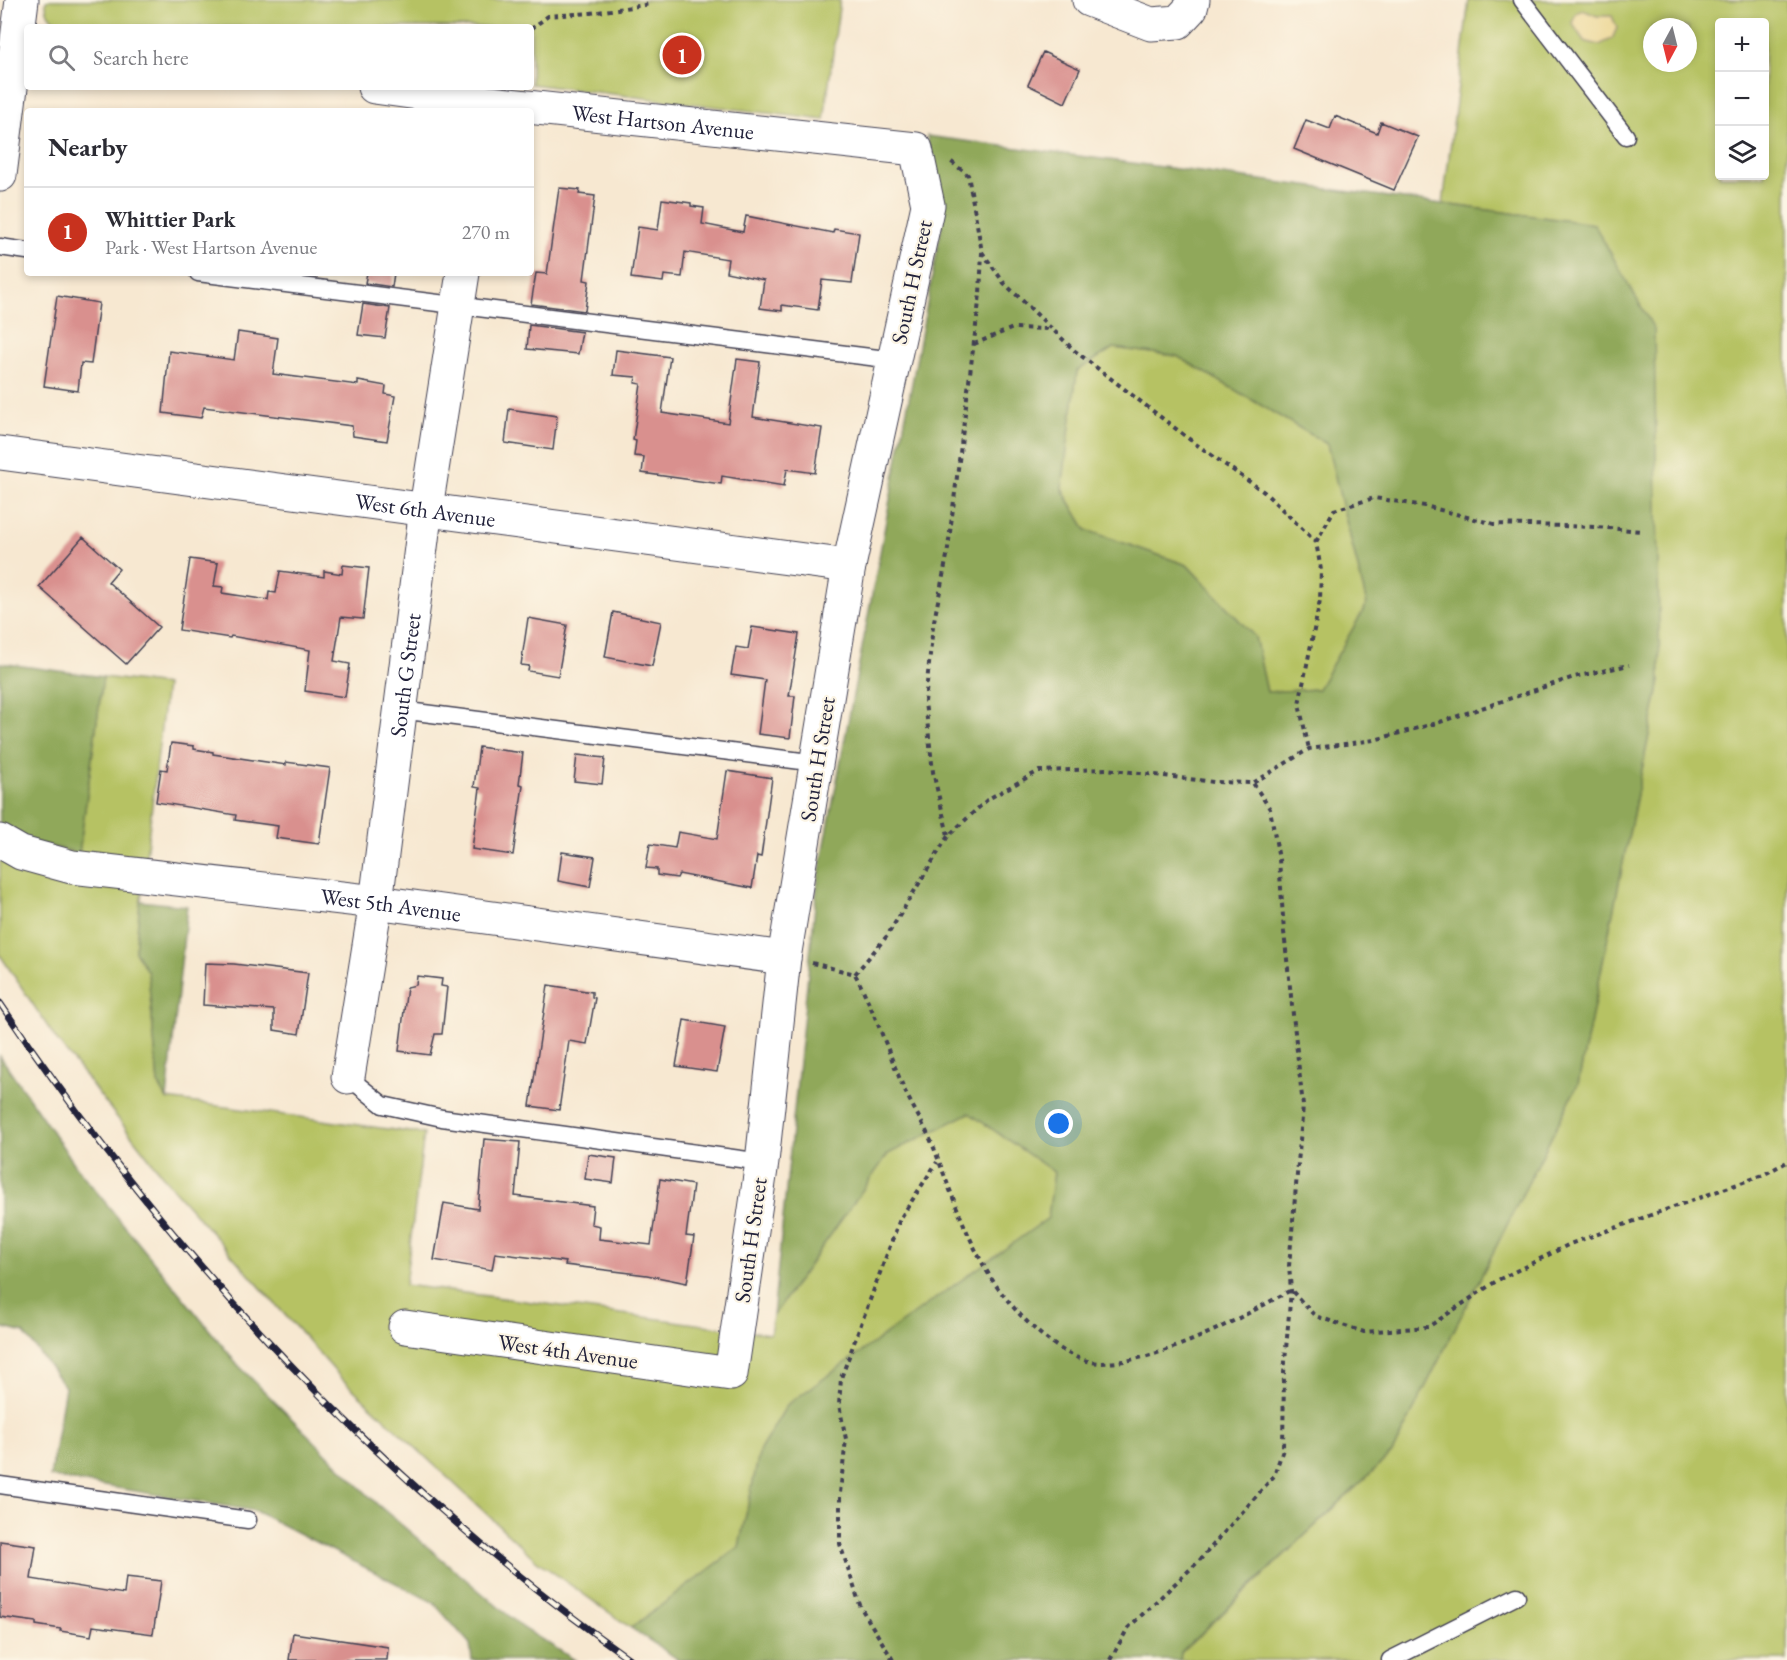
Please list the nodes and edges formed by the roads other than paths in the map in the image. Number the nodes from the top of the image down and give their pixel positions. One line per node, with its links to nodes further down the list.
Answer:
1 (22, 0): 5 (street)
2 (1089, 0): 3 (street)
3 (1193, 0)
4 (1522, 0): 9 (lane)
5 (15, 37): 11 (street)
6 (391, 90): 7 (street, West Hartson Avenue)
7 (490, 107)
8 (534, 111): 10 (street, West Hartson Avenue)
9 (1626, 136)
10 (916, 149): 17 (street, South H Street)
11 (0, 176)
12 (0, 247): 13 (lane)
13 (24, 251)
14 (221, 276): 16 (lane)
15 (463, 276): 16 (street, South G Street)
16 (458, 307): 17 (lane); 19 (street, South G Street)
17 (894, 360): 20 (street, South H Street)
18 (0, 453): 19 (street, West 6th Avenue)
19 (426, 508): 20 (street, West 6th Avenue); 21 (street, South G Street)
20 (849, 566): 22 (street, South H Street)
21 (400, 710): 22 (lane); 24 (street, South G Street)
22 (817, 763): 25 (street, South H Street)
23 (0, 841): 24 (street, West 5th Avenue)
24 (376, 902): 25 (street, West 5th Avenue); 26 (street, South G Street)
25 (784, 958): 27 (street, South H Street)
26 (348, 1077): 27 (lane)
27 (762, 1162): 29 (street, South H Street)
28 (405, 1327): 29 (street, West 4th Avenue)
29 (731, 1374)
30 (0, 1485): 31 (lane)
31 (248, 1520)
32 (1517, 1596): 33 (lane)
33 (1390, 1660)

